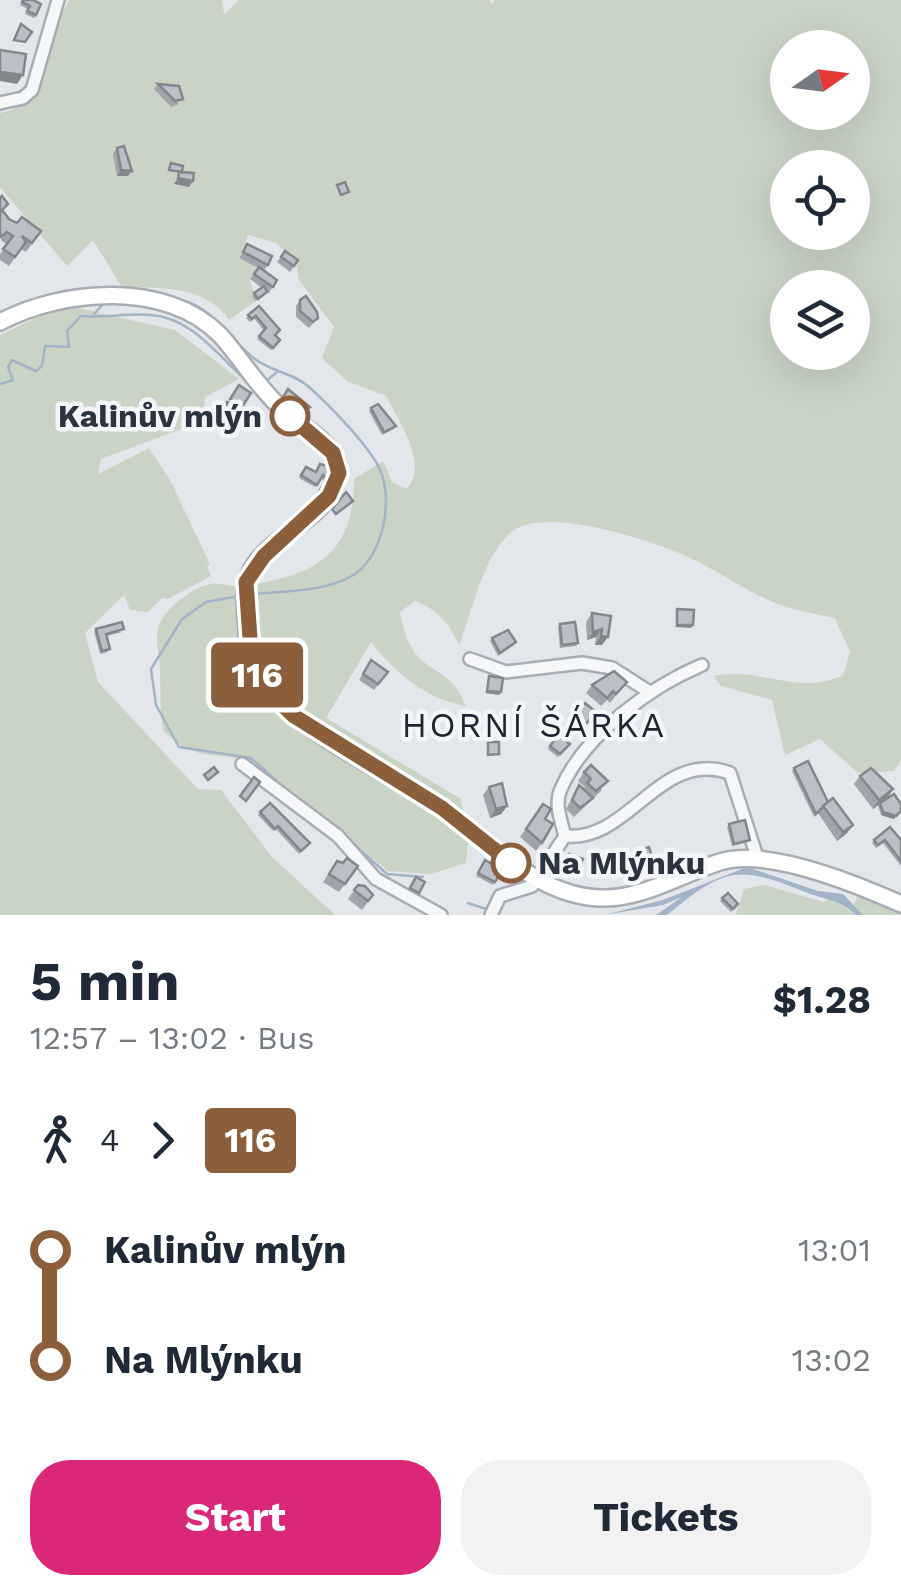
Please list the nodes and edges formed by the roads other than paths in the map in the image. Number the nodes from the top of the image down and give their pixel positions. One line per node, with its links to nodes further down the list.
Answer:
1 (58, 0): 2 (street)
2 (0, 103)
3 (0, 322): 10 (street)
4 (470, 659): 6 (street)
5 (702, 665): 6 (street)
6 (648, 691): 8 (street)
7 (242, 764): 12 (street)
8 (565, 836): 9 (street); 10 (street)
9 (757, 857): 10 (street); 11 (street)
10 (538, 876): 13 (street)
11 (901, 904)
12 (440, 915)
13 (492, 915)

